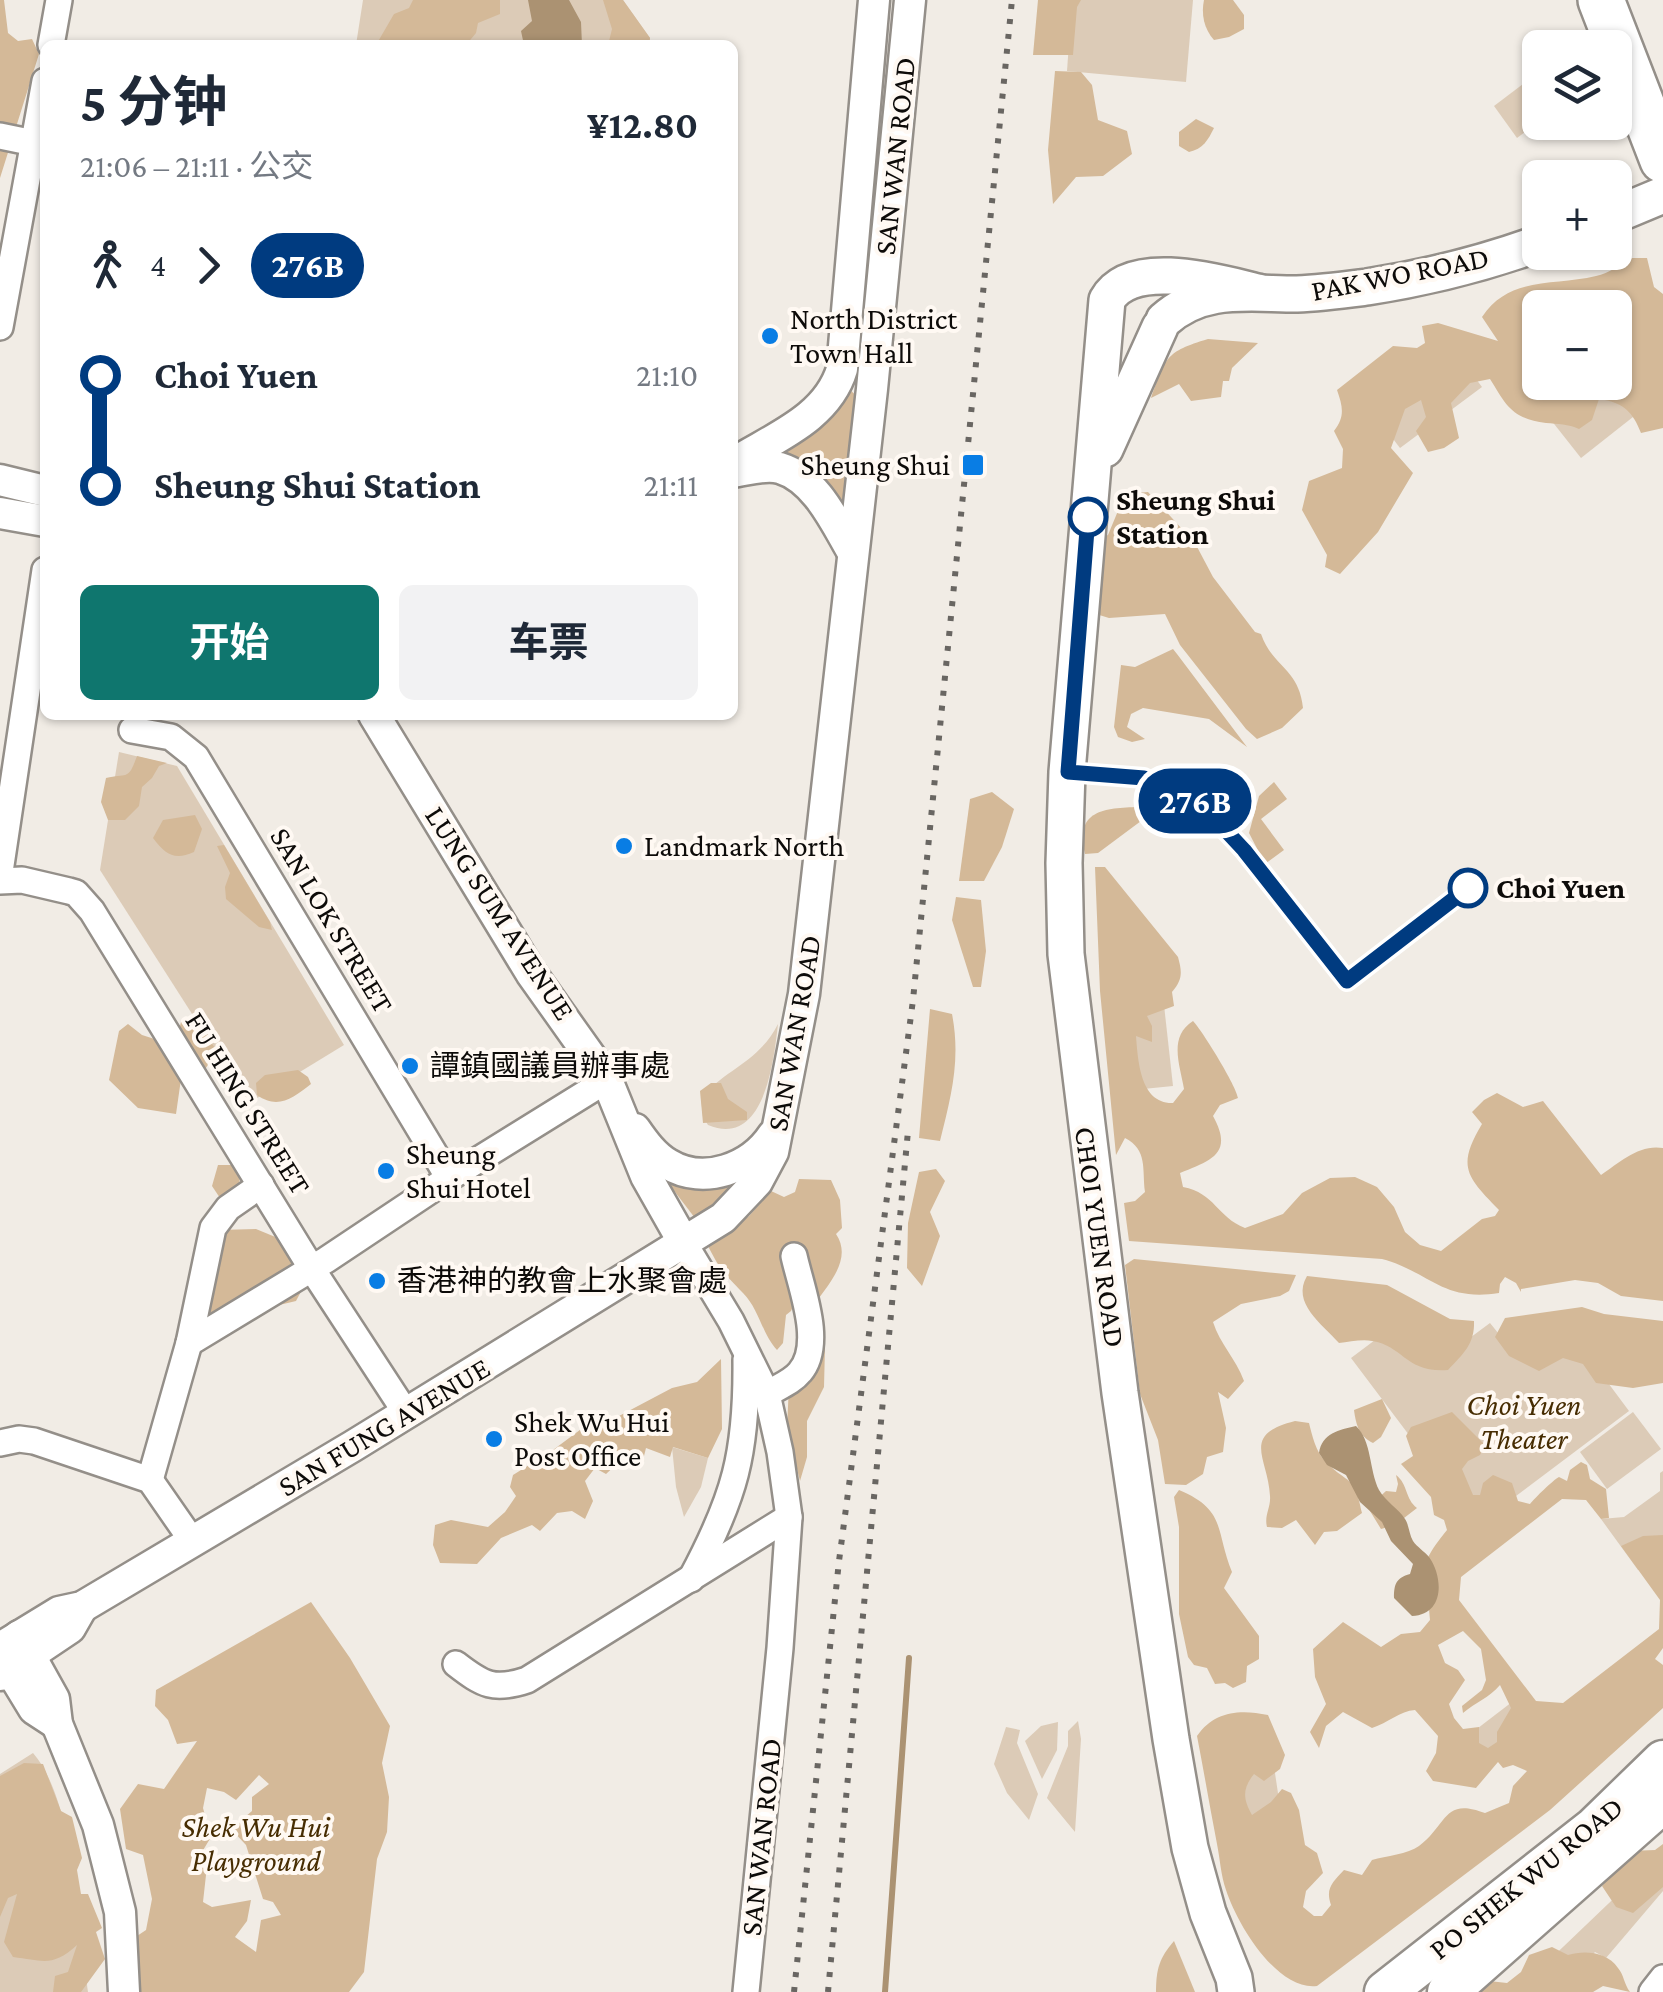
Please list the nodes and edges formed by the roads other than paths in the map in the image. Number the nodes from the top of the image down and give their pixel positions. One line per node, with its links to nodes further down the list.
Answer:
1 (60, 0): 5 (street)
2 (874, 0): 18 (street, SAN WAN ROAD)
3 (910, 0): 25 (street, SAN WAN ROAD)
4 (1600, 0): 9 (highway)
5 (53, 40)
6 (40, 109): 8 (street)
7 (0, 136): 8 (street)
8 (34, 143): 17 (street)
9 (1663, 160)
10 (1663, 196): 11 (main road)
11 (1632, 208)
12 (1522, 248): 14 (main road, PAK WO ROAD)
13 (1138, 280): 14 (main road, PAK WO ROAD); 15 (main road); 16 (main road)
14 (1258, 292): 16 (main road, PAK WO ROAD)
15 (1106, 315): 16 (main road); 21 (main road, CHOI YUEN ROAD)
16 (1162, 324): 21 (main road, CHOI YUEN ROAD)
17 (0, 327)
18 (738, 460)
19 (738, 471): 25 (street)
20 (0, 480): 22 (street)
21 (1092, 484): 54 (main road, CHOI YUEN ROAD)
22 (40, 490)
23 (0, 513): 24 (street)
24 (40, 520)
25 (852, 551): 34 (street, SAN WAN ROAD)
26 (40, 591): 27 (street)
27 (12, 711): 30 (street)
28 (377, 720): 32 (street, LUNG SUM AVENUE)
29 (132, 730): 35 (street, SAN LOK STREET)
30 (0, 872)
31 (0, 881): 36 (street, FU HING STREET)
32 (608, 1080): 33 (street, LUNG SUM AVENUE); 35 (street)
33 (622, 1113): 34 (street, LUNG SUM AVENUE); 37 (street, LUNG SUM AVENUE)
34 (780, 1124): 37 (street, SAN WAN ROAD)
35 (448, 1178): 39 (street)
36 (261, 1185): 39 (street, FU HING STREET); 40 (street)
37 (684, 1243): 41 (street, SAN WAN ROAD); 43 (street, SAN FUNG AVENUE)
38 (794, 1256): 42 (street)
39 (312, 1269): 40 (street); 43 (street, FU HING STREET)
40 (189, 1343): 45 (street)
41 (746, 1348): 42 (street, SAN WAN ROAD); 48 (street)
42 (767, 1394): 46 (street, SAN WAN ROAD)
43 (406, 1413): 47 (street, SAN FUNG AVENUE)
44 (0, 1444): 45 (street)
45 (150, 1480): 47 (street)
46 (789, 1517): 48 (street); 56 (street, SAN WAN ROAD)
47 (193, 1542): 49 (street, SAN FUNG AVENUE)
48 (691, 1579): 50 (street)
49 (10, 1656): 55 (street)
50 (456, 1664)
51 (1663, 1761): 57 (main road, PO SHEK WU ROAD)
52 (1663, 1802): 58 (main road, PO SHEK WU ROAD)
53 (1663, 1978): 59 (street)
54 (1244, 1988)
55 (124, 1992)
56 (746, 1992)
57 (1386, 1992)
58 (1448, 1992)
59 (1652, 1992)

